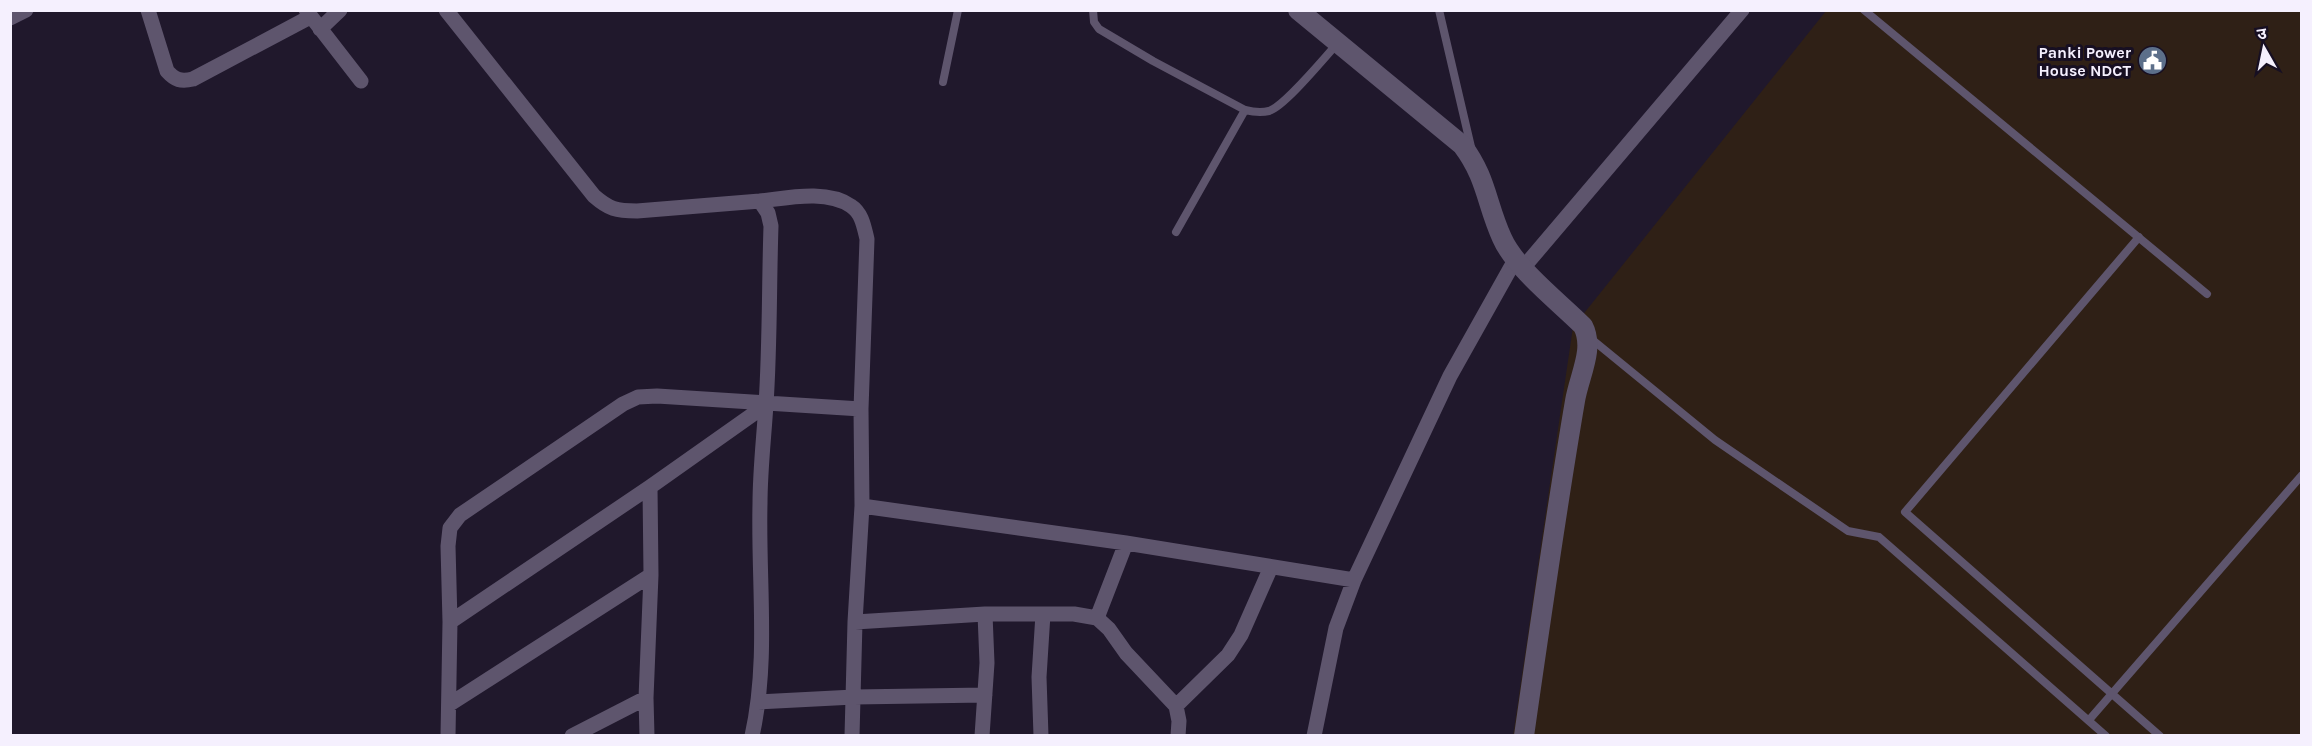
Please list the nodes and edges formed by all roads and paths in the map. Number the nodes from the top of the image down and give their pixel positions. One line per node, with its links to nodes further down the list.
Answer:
1 (26, 10): 11 (street)
2 (340, 10): 12 (street)
3 (446, 10): 18 (street)
4 (958, 10): 15 (lane)
5 (1093, 10): 16 (lane)
6 (1298, 10): 13 (street)
7 (1439, 10): 17 (lane)
8 (1743, 10): 21 (street)
9 (1864, 10): 20 (lane)
10 (150, 11): 12 (street)
11 (10, 18)
12 (312, 19): 14 (street)
13 (1337, 44): 16 (lane); 17 (street)
14 (361, 81)
15 (943, 82)
16 (1245, 110): 19 (lane)
17 (1474, 160): 21 (street)
18 (759, 201): 24 (street); 25 (street)
19 (1176, 232)
20 (2139, 237): 22 (lane); 39 (lane)
21 (1519, 264): 23 (street); 32 (street)
22 (2206, 294)
23 (1588, 336): 45 (lane); 55 (street)
24 (766, 405): 25 (street); 27 (street); 36 (street); 42 (street)
25 (861, 409): 28 (street)
26 (2301, 475): 39 (lane)
27 (650, 487): 31 (street); 36 (street)
28 (862, 506): 29 (street); 37 (street)
29 (1126, 543): 30 (street); 35 (street)
30 (1271, 567): 32 (street); 44 (street)
31 (651, 575): 41 (street); 43 (street)
32 (1354, 580): 54 (street)
33 (985, 614): 34 (street); 37 (street); 38 (street)
34 (1043, 614): 35 (street); 52 (street)
35 (1097, 618): 44 (street)
36 (450, 622): 43 (street)
37 (855, 622): 40 (street)
38 (985, 694): 40 (street); 51 (street)
39 (2113, 694): 45 (lane); 57 (lane)
40 (854, 697): 42 (street); 50 (street)
41 (646, 698): 47 (street); 48 (street)
42 (758, 702): 49 (street)
43 (450, 704): 46 (street)
44 (1176, 705): 53 (street)
45 (2089, 720): 56 (lane)
46 (448, 735)
47 (572, 735)
48 (647, 735)
49 (752, 735)
50 (852, 735)
51 (982, 735)
52 (1041, 735)
53 (1178, 735)
54 (1314, 735)
55 (1524, 735)
56 (2106, 735)
57 (2160, 735)

